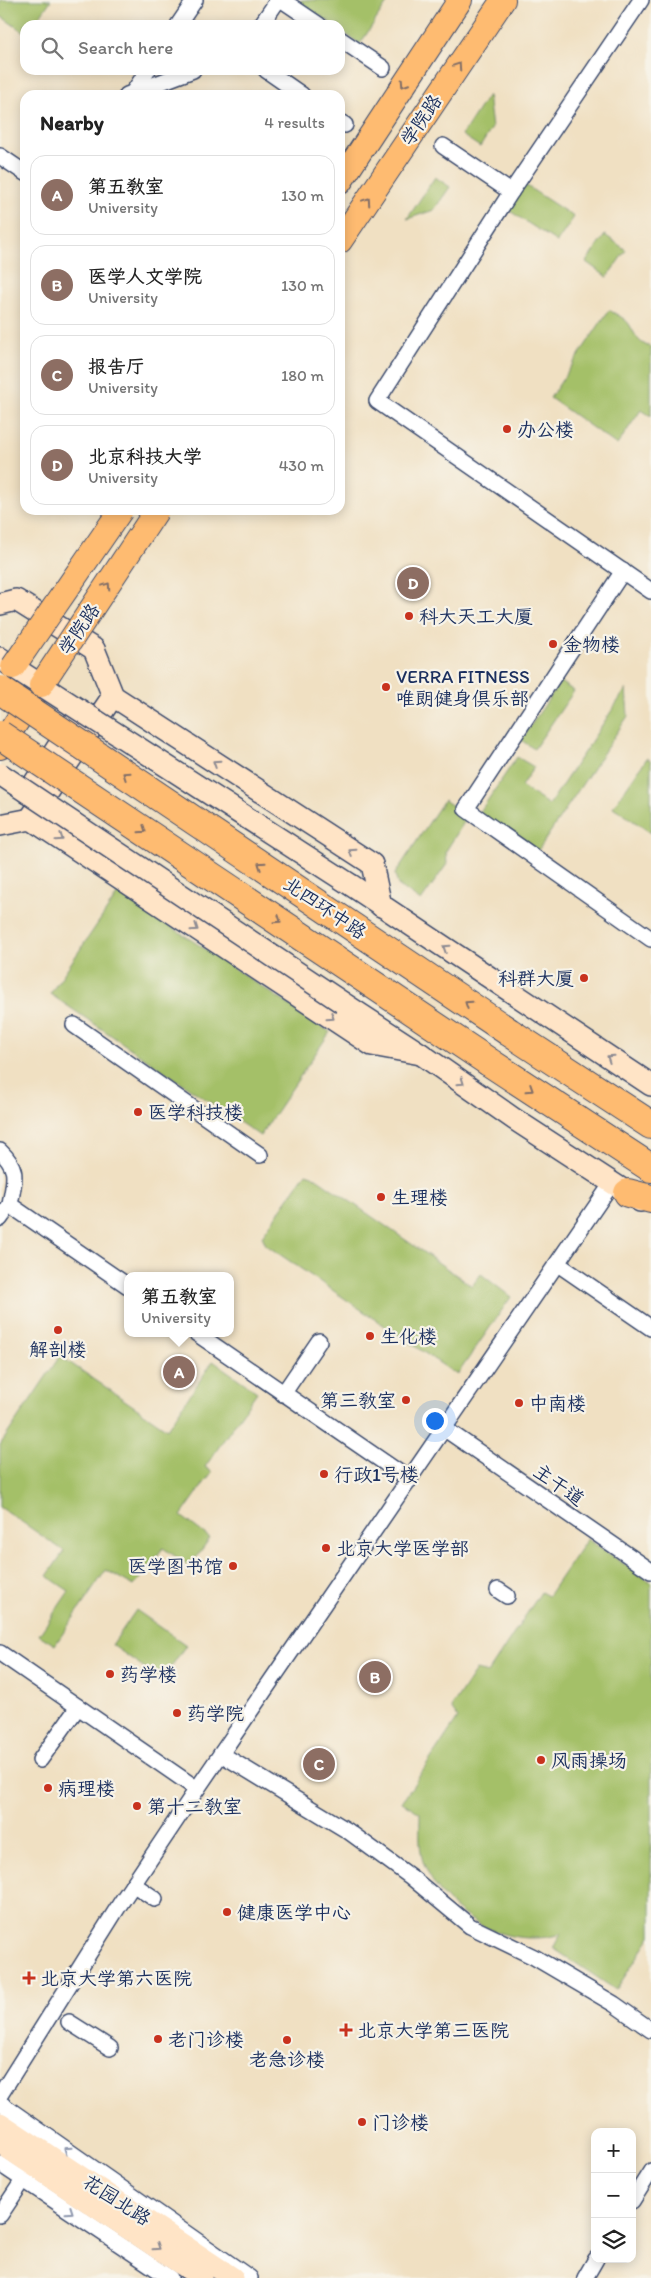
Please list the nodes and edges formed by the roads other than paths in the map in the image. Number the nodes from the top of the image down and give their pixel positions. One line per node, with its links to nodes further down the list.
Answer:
1 (195, 0): 7 (street)
2 (278, 0): 8 (street)
3 (282, 0): 9 (street)
4 (460, 0): 21 (main road, 学院路, one-way to 21)
5 (502, 0): 23 (main road, 学院路, one-way to 5)
6 (641, 0): 22 (street)
7 (181, 20)
8 (264, 20)
9 (312, 20)
10 (345, 42): 11 (street)
11 (383, 68)
12 (144, 75): 15 (street)
13 (179, 75): 16 (street)
14 (273, 75): 17 (street)
15 (132, 90)
16 (138, 90)
17 (295, 90)
18 (443, 146): 22 (street)
19 (0, 156): 20 (street)
20 (20, 170)
21 (345, 174)
22 (511, 192): 26 (street)
23 (345, 234)
24 (117, 515): 29 (main road, 学院路, bridge)
25 (154, 515): 30 (main road, 学院路, one-way to 25, bridge)
26 (623, 571): 27 (street); 42 (street)
27 (651, 591)
28 (0, 604): 33 (street)
29 (6, 662): 30 (street, 北四环中路, bridge); 31 (main road, 学院路)
30 (41, 685): 34 (street, 北四环中路, bridge); 36 (main road, 学院路, bridge)
31 (0, 686)
32 (0, 690): 46 (highway, 北四环中路, one-way to 32, bridge)
33 (112, 696): 39 (street); 41 (street, one-way to 33)
34 (80, 711): 38 (street, bridge); 41 (street, 北四环中路, bridge)
35 (0, 735): 49 (highway, 北四环中路, one-way to 49, bridge)
36 (0, 747)
37 (0, 774): 38 (street, bridge)
38 (28, 792): 44 (street, bridge)
39 (31, 819): 40 (street); 44 (street, one-way to 44)
40 (0, 825)
41 (381, 906): 45 (street, 北四环中路, one-way to 41)
42 (651, 939)
43 (74, 1025): 48 (street)
44 (420, 1054): 50 (street, one-way to 50)
45 (651, 1085)
46 (651, 1125)
47 (0, 1151): 51 (street)
48 (260, 1155)
49 (651, 1168)
50 (631, 1192): 52 (street); 54 (street)
51 (10, 1205): 53 (street); 55 (street)
52 (651, 1208)
53 (0, 1220)
54 (558, 1264): 56 (street); 60 (street)
55 (124, 1283)
56 (651, 1328)
57 (202, 1337): 59 (street)
58 (319, 1341): 59 (street)
59 (283, 1394): 61 (street)
60 (445, 1429): 61 (street); 62 (street, 主干道)
61 (410, 1480): 65 (street)
62 (651, 1571)
63 (0, 1653): 64 (street)
64 (78, 1707): 66 (street); 67 (street)
65 (221, 1754): 67 (street); 71 (street)
66 (40, 1760)
67 (197, 1789): 68 (street)
68 (133, 1884): 69 (street); 73 (street)
69 (156, 1898)
70 (69, 2022): 72 (street)
71 (651, 2030)
72 (110, 2048)
73 (0, 2095)
74 (0, 2103): 86 (street, one-way to 74)
75 (0, 2122): 85 (street, 花园北路)
76 (0, 2142): 79 (street, 花园北路)
77 (0, 2164): 79 (street)
78 (651, 2171): 80 (street)
79 (29, 2172): 81 (street); 83 (street, one-way to 83); 84 (street, 花园北路, one-way to 84)
80 (636, 2195)
81 (0, 2215)
82 (594, 2263): 87 (street)
83 (170, 2278)
84 (202, 2278)
85 (233, 2278)
86 (250, 2278)
87 (585, 2278)

